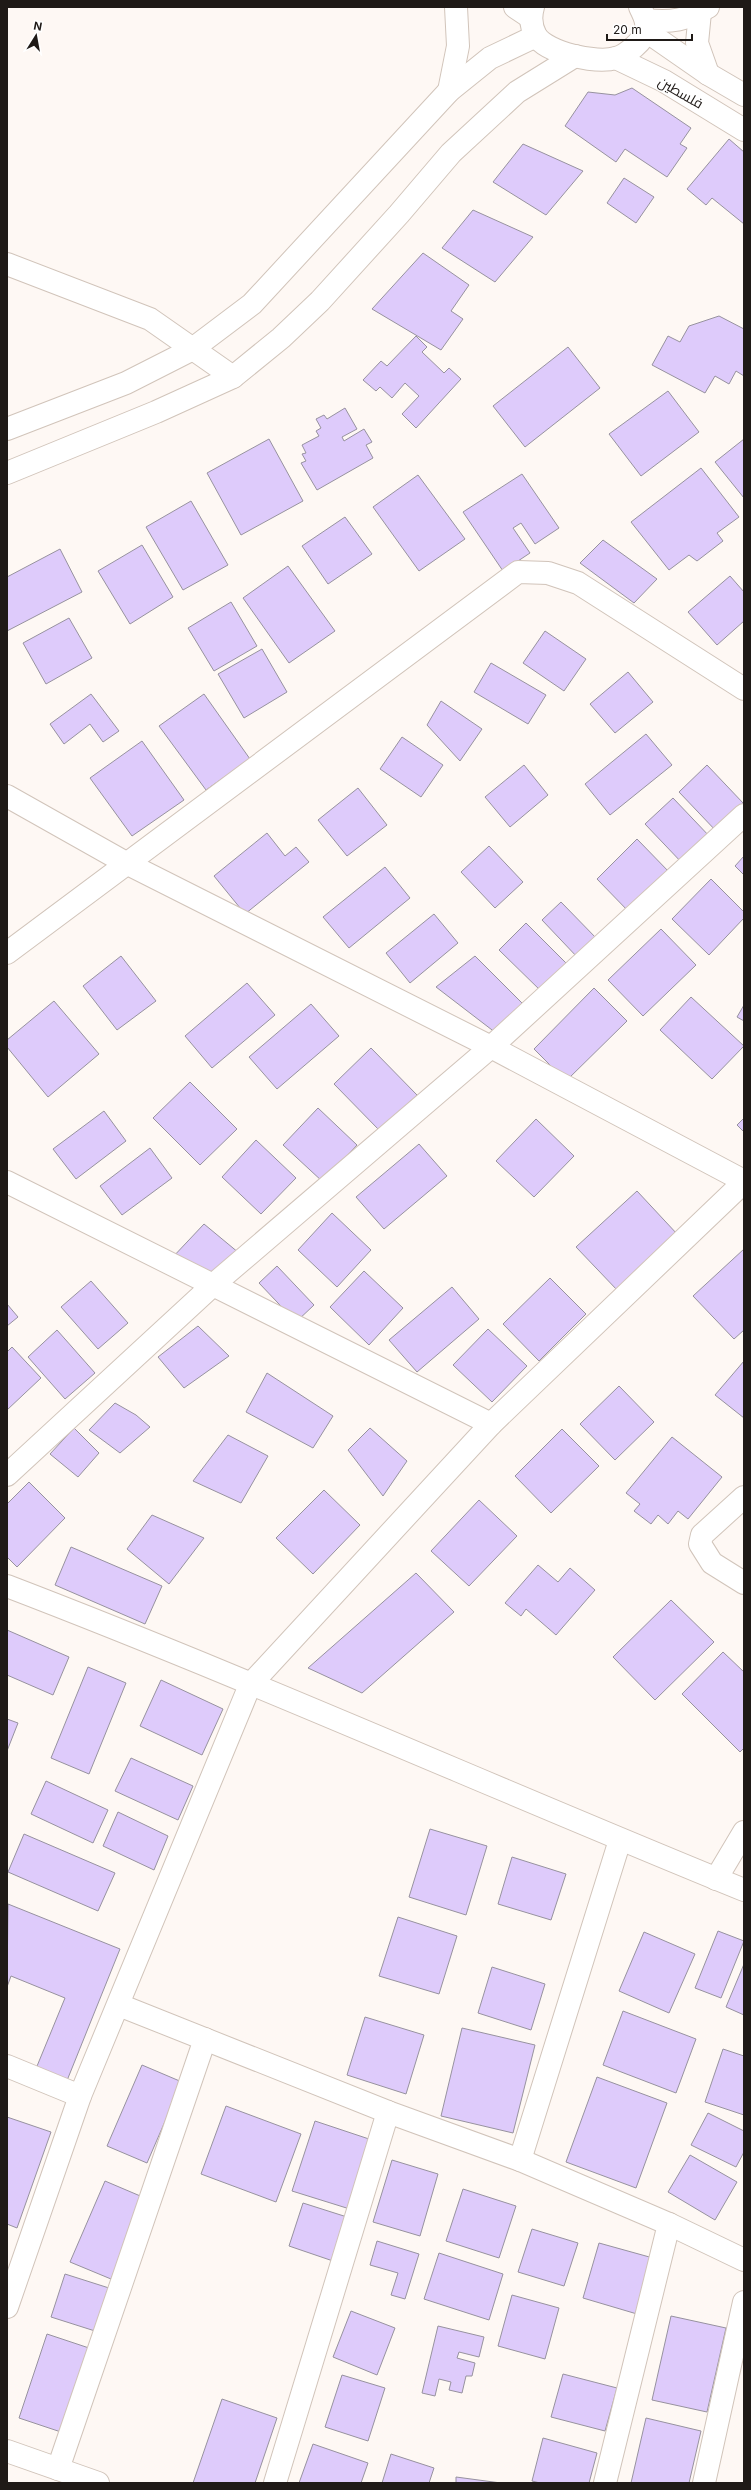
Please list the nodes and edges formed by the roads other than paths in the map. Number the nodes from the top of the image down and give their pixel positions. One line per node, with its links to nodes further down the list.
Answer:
1 (456, 7): 8 (street)
2 (704, 9): 4 (street); 7 (street)
3 (529, 17): 5 (street); 8 (street)
4 (644, 19): 6 (street); 7 (street, فلسطين)
5 (575, 56): 6 (street); 13 (street)
6 (616, 58): 10 (street, فلسطين)
7 (708, 74): 9 (street, فلسطين)
8 (449, 91): 12 (street)
9 (744, 95)
10 (744, 130)
11 (7, 264): 12 (street)
12 (191, 350): 13 (street); 14 (street)
13 (233, 377): 15 (street)
14 (7, 429)
15 (7, 473)
16 (744, 689): 19 (street)
17 (7, 796): 19 (street)
18 (744, 815): 21 (street)
19 (126, 863): 20 (street); 21 (street)
20 (7, 953)
21 (491, 1047): 23 (street); 24 (street)
22 (7, 1182): 24 (street)
23 (744, 1182): 25 (street)
24 (213, 1285): 25 (street); 26 (street)
25 (491, 1424): 30 (street)
26 (7, 1475)
27 (744, 1496): 28 (street)
28 (744, 1583)
29 (7, 1586): 30 (street)
30 (250, 1685): 32 (street); 35 (street)
31 (744, 1832): 33 (street)
32 (620, 1840): 33 (street); 40 (street)
33 (716, 1878): 34 (street)
34 (744, 1890)
35 (119, 2006): 36 (street); 38 (street)
36 (205, 2039): 39 (street); 46 (street)
37 (7, 2066): 38 (street)
38 (80, 2096): 44 (street)
39 (388, 2112): 40 (street); 48 (street)
40 (520, 2160): 41 (street)
41 (669, 2224): 42 (street); 49 (street)
42 (744, 2260)
43 (744, 2302): 50 (street)
44 (7, 2307)
45 (7, 2451): 46 (street)
46 (58, 2469): 47 (street)
47 (98, 2483)
48 (275, 2483)
49 (605, 2483)
50 (704, 2483)

